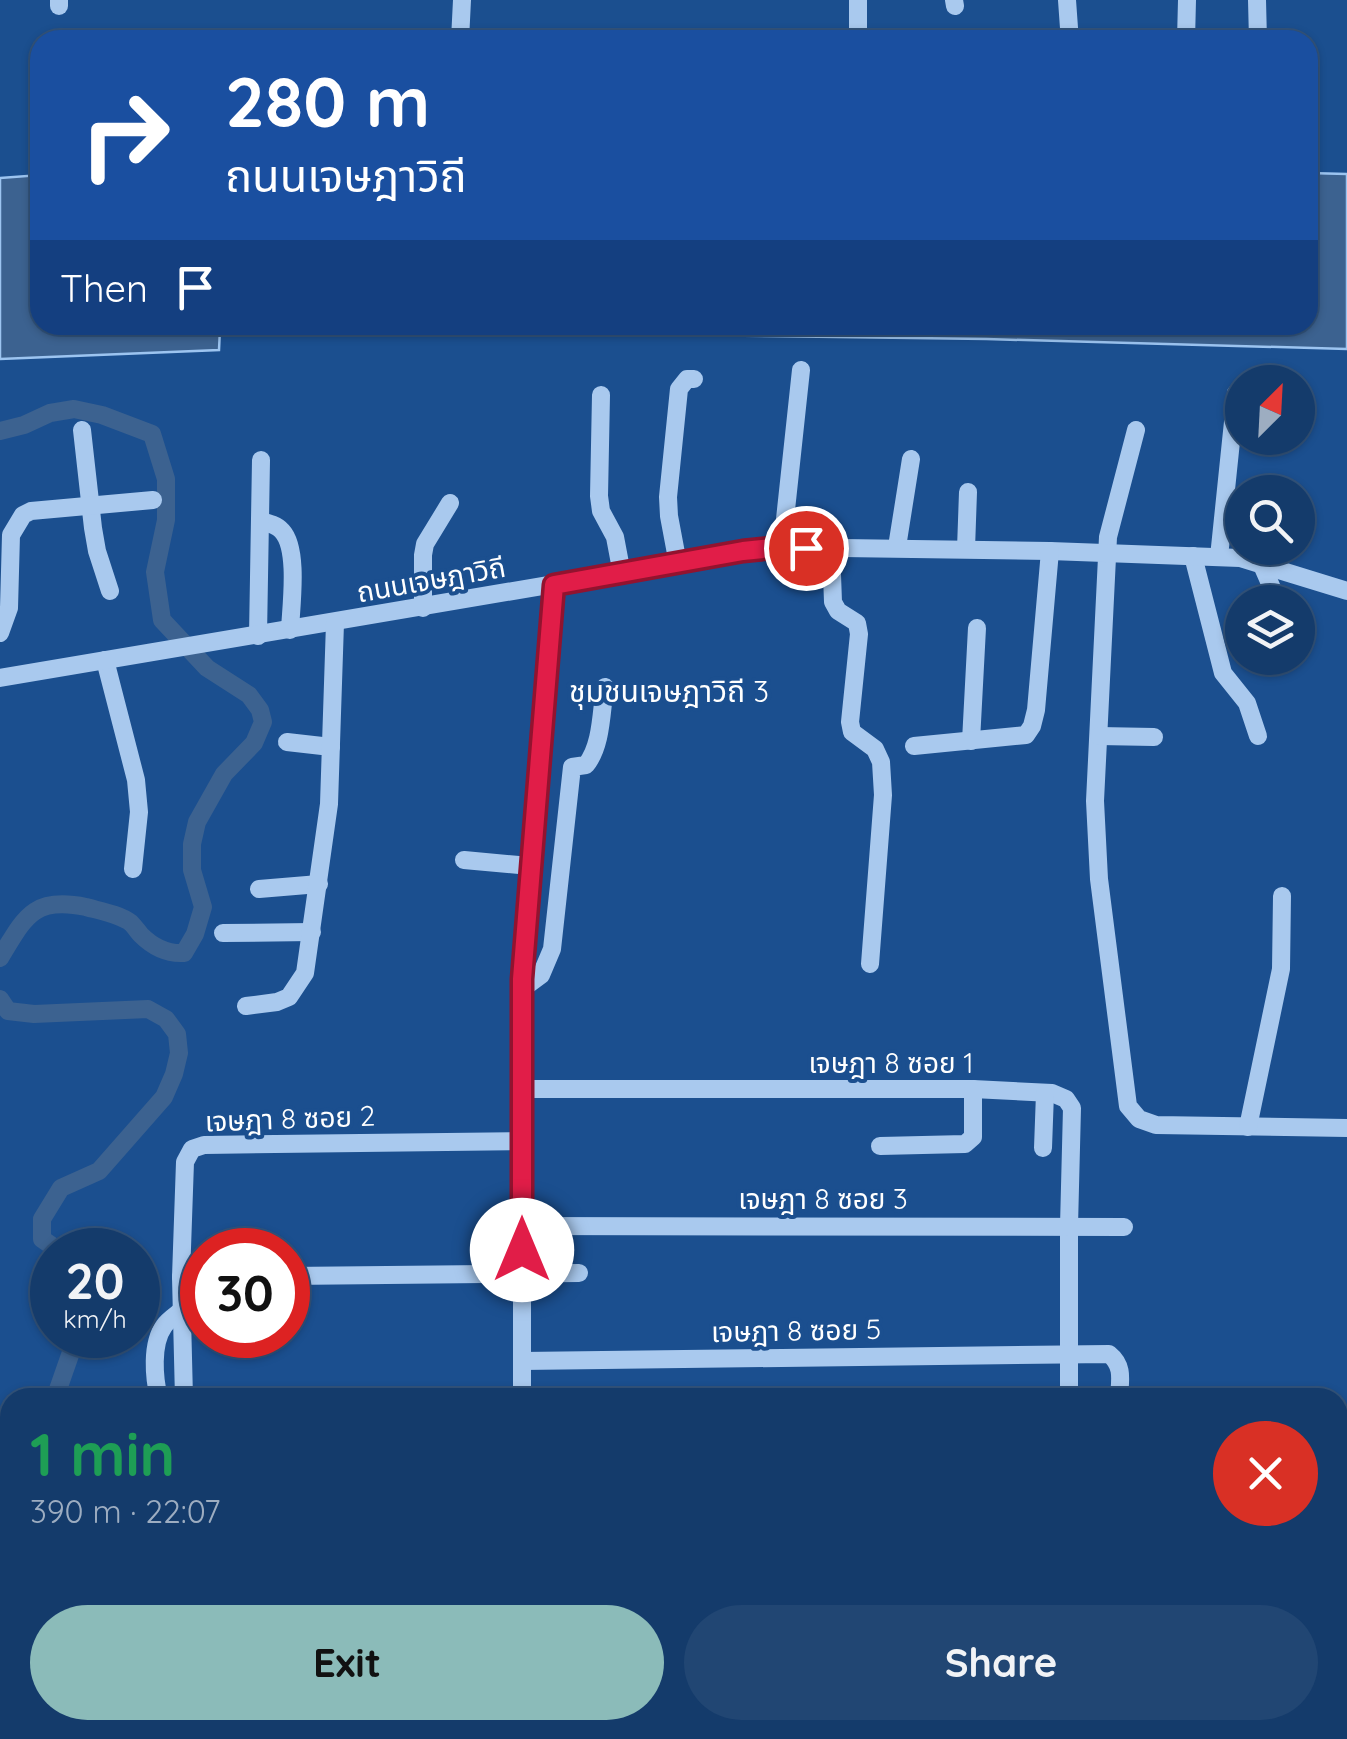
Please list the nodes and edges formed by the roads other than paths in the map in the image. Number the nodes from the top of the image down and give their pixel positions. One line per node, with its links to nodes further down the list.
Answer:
1 (462, 0): 7 (street)
2 (858, 0): 8 (street)
3 (1067, 0): 6 (street)
4 (1187, 0): 9 (street)
5 (1257, 0): 10 (street)
6 (1068, 28)
7 (460, 30)
8 (858, 30)
9 (1186, 30)
10 (1258, 30)
11 (802, 370): 26 (street)
12 (694, 378): 33 (street)
13 (601, 395): 35 (street)
14 (82, 430): 22 (street)
15 (1136, 430): 29 (street)
16 (1230, 455): 31 (street)
17 (911, 458): 25 (street)
18 (261, 460): 23 (street)
19 (968, 492): 27 (street)
20 (154, 500): 22 (street)
21 (450, 503): 39 (street)
22 (90, 506): 38 (street); 43 (street)
23 (260, 520): 42 (street); 44 (street)
24 (831, 547): 25 (street, ถนนเจษฎาวิถี); 26 (street, ถนนเจษฎาวิถี); 63 (street)
25 (897, 547): 27 (street, ถนนเจษฎาวิถี)
26 (782, 548): 33 (street, ถนนเจษฎาวิถี)
27 (966, 549): 28 (street, ถนนเจษฎาวิถี)
28 (1050, 551): 29 (street, ถนนเจษฎาวิถี); 52 (street)
29 (1107, 554): 30 (street, ถนนเจษฎาวิถี); 48 (street)
30 (1193, 556): 31 (street, ถนนเจษฎาวิถี); 49 (street)
31 (1220, 557): 32 (street, ถนนเจษฎาวิถี)
32 (1225, 558)
33 (678, 564): 35 (street, ถนนเจษฎาวิถี)
34 (1267, 565): 37 (street, ถนนเจษฎาวิถี)
35 (622, 574): 36 (street, ถนนเจษฎาวิถี)
36 (554, 585): 39 (street, ถนนเจษฎาวิถี); 56 (street)
37 (1347, 591)
38 (110, 592)
39 (423, 608): 40 (street, ถนนเจษฎาวิถี)
40 (335, 623): 42 (street, ถนนเจษฎาวิถี); 53 (street)
41 (977, 628): 52 (street)
42 (290, 630): 44 (street, ถนนเจษฎาวิถี)
43 (0, 633)
44 (258, 636): 45 (street, ถนนเจษฎาวิถี)
45 (106, 660): 46 (street, ถนนเจษฎาวิถี); 57 (street)
46 (0, 678)
47 (605, 687): 64 (street)
48 (1099, 736): 50 (street); 69 (street)
49 (1258, 736)
50 (1154, 737)
51 (287, 742): 53 (street)
52 (971, 742): 54 (street)
53 (331, 746): 58 (street)
54 (914, 746)
55 (464, 860): 56 (street)
56 (530, 866): 64 (street)
57 (133, 869)
58 (319, 884): 59 (street); 61 (street)
59 (259, 889)
60 (1282, 896): 69 (street)
61 (312, 932): 62 (street); 65 (street)
62 (222, 933)
63 (870, 964)
64 (522, 990): 66 (street)
65 (246, 1006)
66 (521, 1089): 67 (street, เจษฎา 8 ซอย 1); 71 (street)
67 (973, 1089): 68 (street, เจษฎา 8 ซอย 1); 72 (street)
68 (1045, 1093): 73 (street); 75 (street)
69 (1248, 1127): 70 (street)
70 (1347, 1128)
71 (521, 1141): 74 (street); 77 (street, เจษฎา 8 ซอย 2)
72 (880, 1146)
73 (1043, 1148)
74 (522, 1226): 75 (street, เจษฎา 8 ซอย 3); 79 (street)
75 (1069, 1226): 76 (street, เจษฎา 8 ซอย 3); 82 (street)
76 (1124, 1227)
77 (183, 1228)
78 (579, 1273): 79 (street)
79 (522, 1275): 80 (street); 84 (street)
80 (310, 1276)
81 (180, 1312): 85 (street)
82 (1070, 1354): 84 (street, เจษฎา 8 ซอย 5); 88 (street); 89 (street, เจษฎา 8 ซอย 5)
83 (183, 1358): 86 (street, เจษฎา 8 ซอย 2)
84 (522, 1360): 87 (street)
85 (158, 1388)
86 (184, 1388)
87 (522, 1388)
88 (1069, 1388)
89 (1119, 1388)

